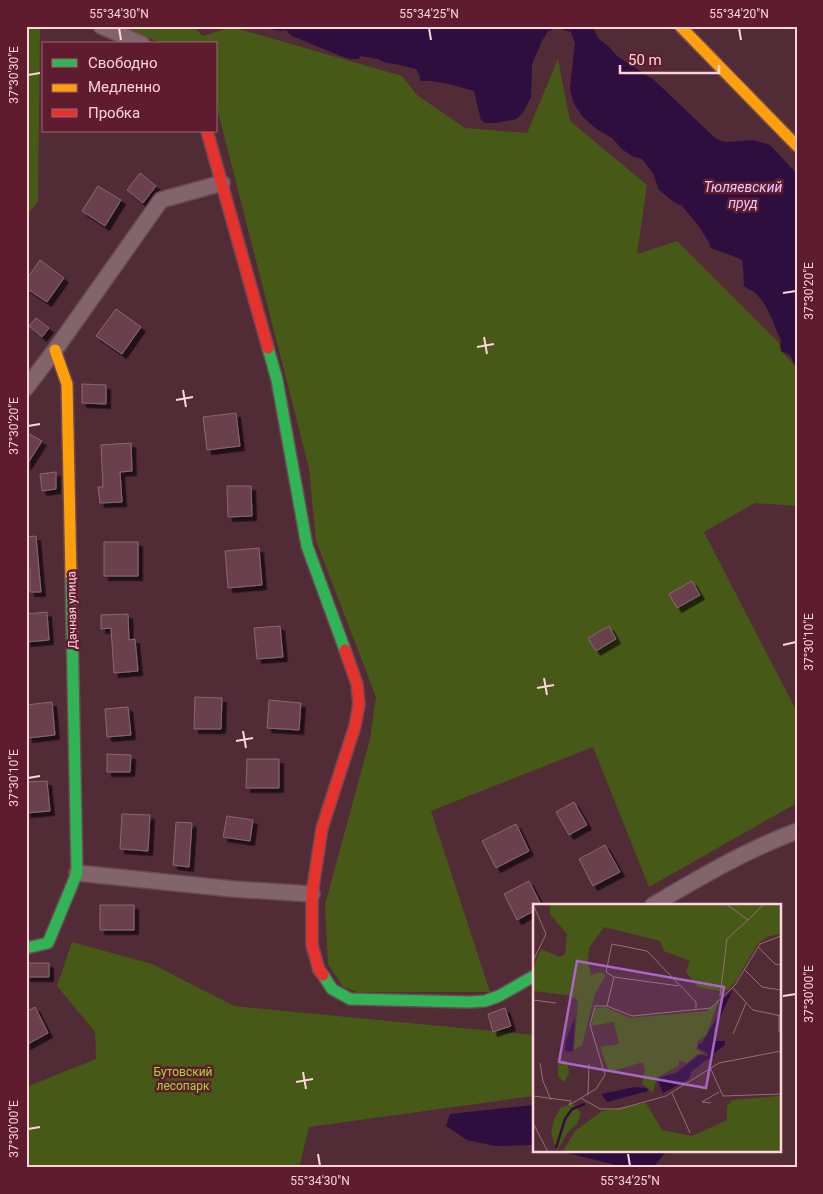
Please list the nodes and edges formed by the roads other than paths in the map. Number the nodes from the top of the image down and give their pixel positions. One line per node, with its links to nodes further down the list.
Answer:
1 (102, 26): 3 (street)
2 (680, 26): 5 (street)
3 (138, 42)
4 (207, 132): 6 (street)
5 (797, 146)
6 (222, 183): 7 (street); 11 (street)
7 (55, 350): 8 (street); 10 (street, Дачная улица)
8 (26, 388)
9 (797, 832): 12 (street)
10 (77, 873): 11 (street); 13 (street, Дачная улица)
11 (312, 894): 14 (street)
12 (655, 904)
13 (26, 948)
14 (533, 977)

